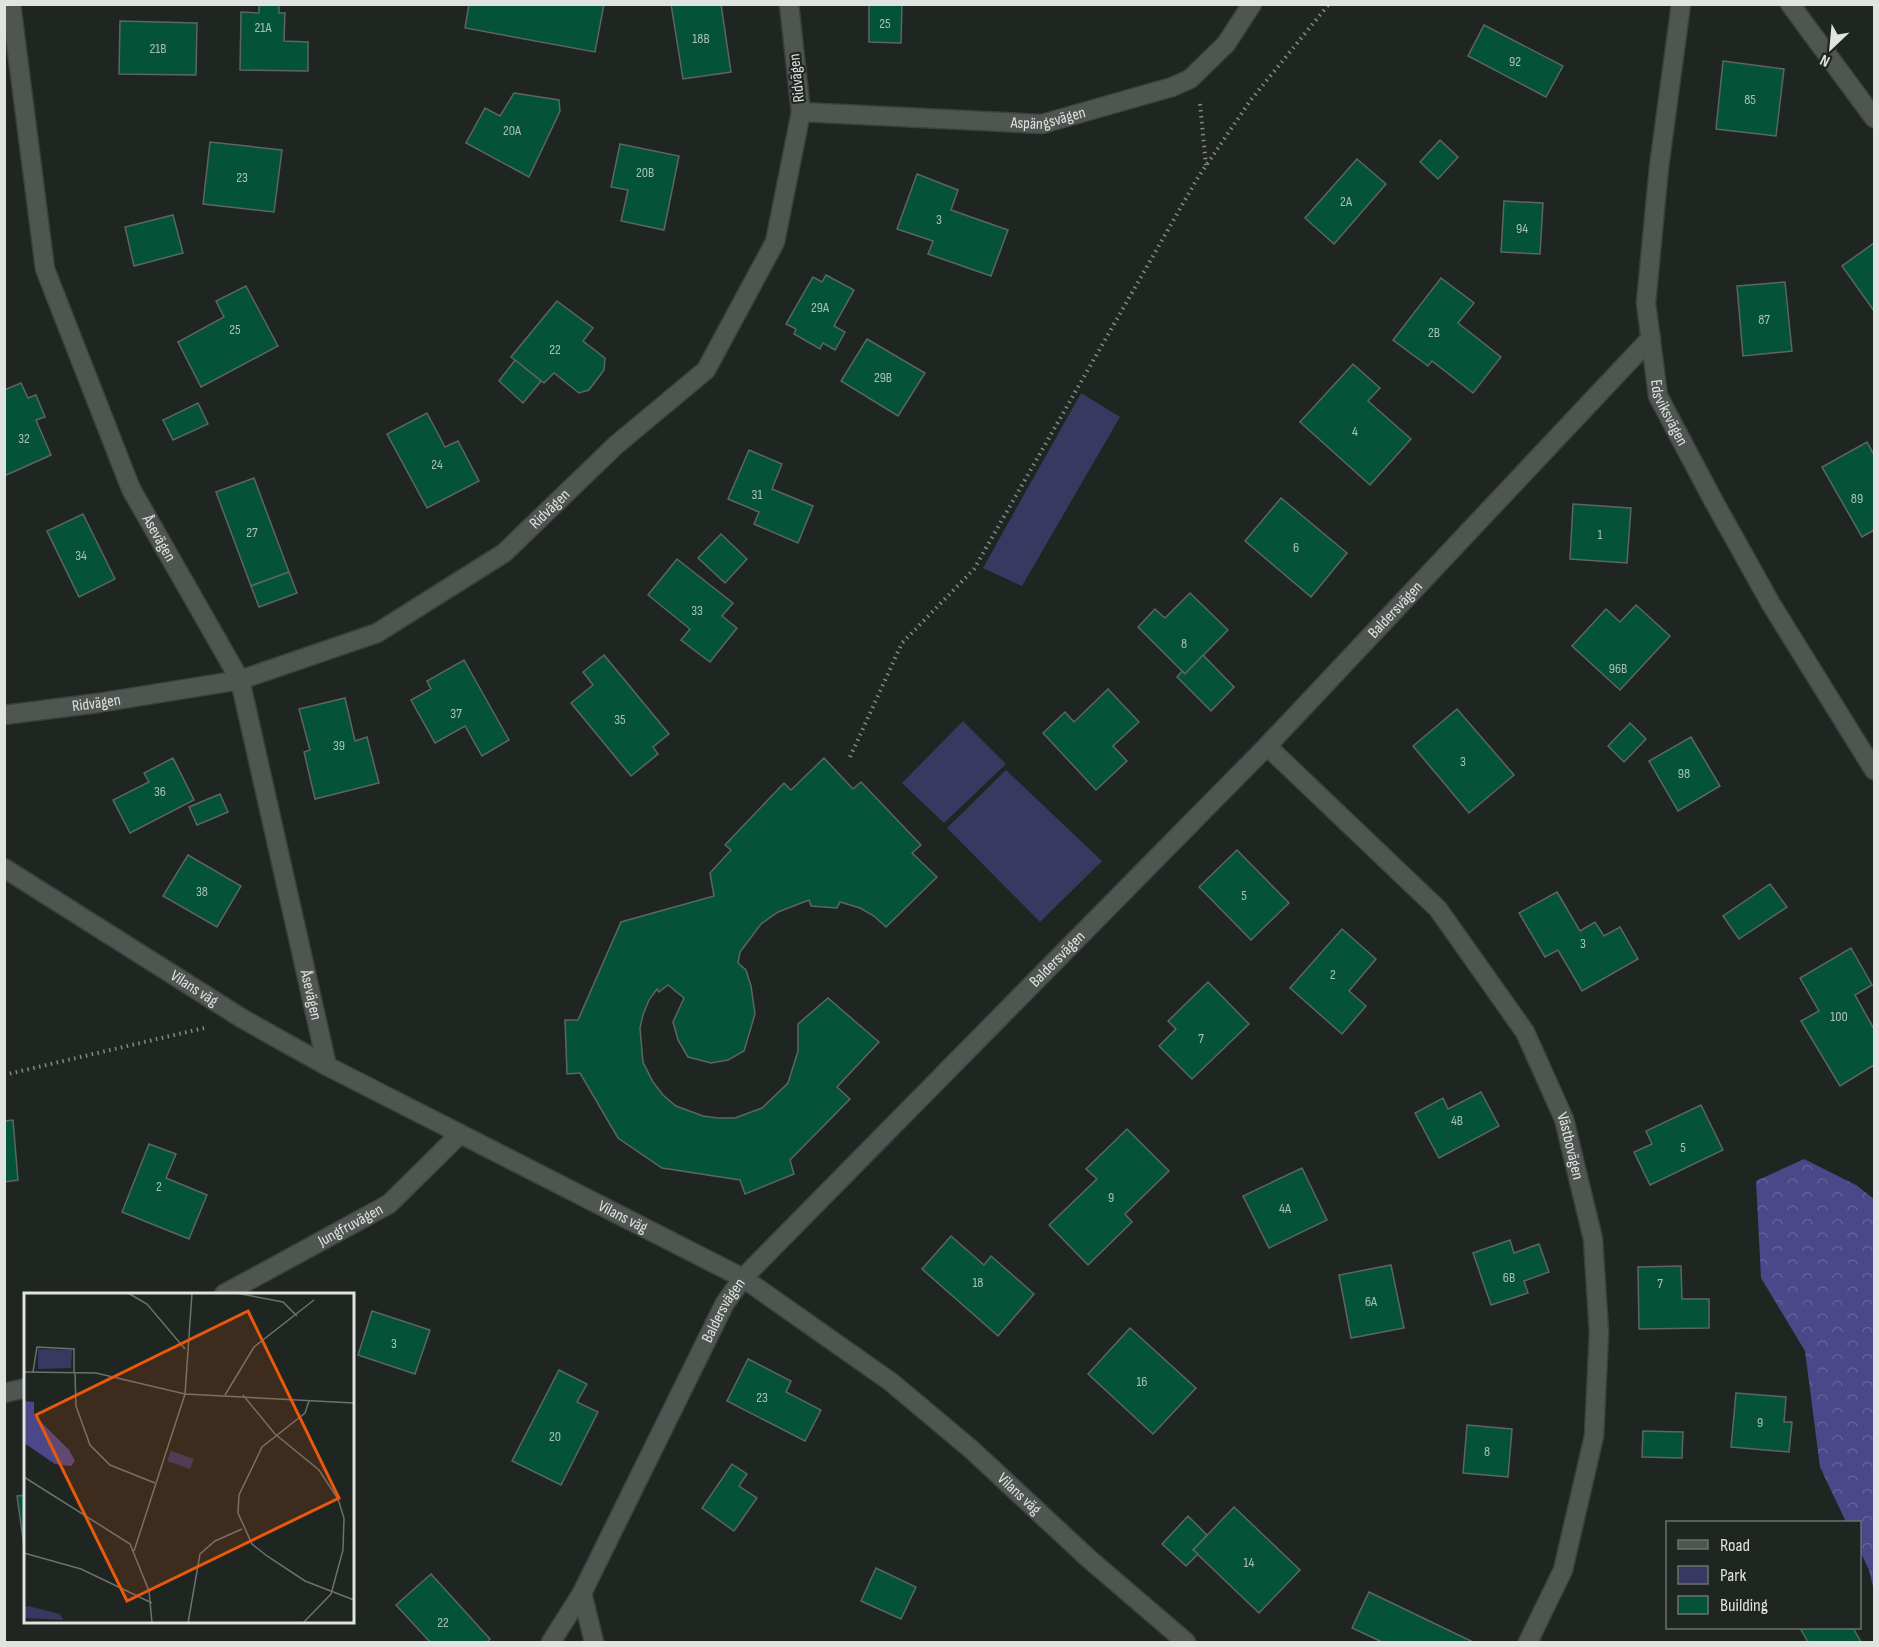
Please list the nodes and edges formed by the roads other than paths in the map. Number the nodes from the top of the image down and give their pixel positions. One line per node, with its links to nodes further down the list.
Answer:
1 (11, 4): 9 (street, Åsevägen)
2 (789, 4): 6 (street, Ridvägen)
3 (1252, 4): 6 (street, Aspängsvägen)
4 (1681, 4): 8 (street, Edsviksvägen)
5 (1790, 4): 7 (street)
6 (801, 112): 9 (street, Ridvägen)
7 (1875, 118)
8 (1651, 338): 11 (street, Baldersvägen); 12 (street, Edsviksvägen)
9 (240, 680): 10 (street, Ridvägen); 14 (street, Åsevägen)
10 (4, 715)
11 (1267, 747): 16 (street, Baldersvägen); 24 (street, Västbovägen)
12 (1875, 770)
13 (4, 868): 14 (street, Vilans väg)
14 (327, 1066): 15 (street, Vilans väg)
15 (460, 1134): 16 (street, Vilans väg); 17 (street, Jungfruvägen)
16 (743, 1278): 20 (street, Baldersvägen); 23 (street, Vilans väg)
17 (226, 1293)
18 (24, 1388): 19 (street)
19 (4, 1393)
20 (582, 1593): 21 (street, Baldersvägen); 22 (street)
21 (550, 1642)
22 (594, 1642)
23 (1186, 1642)
24 (1528, 1642)

